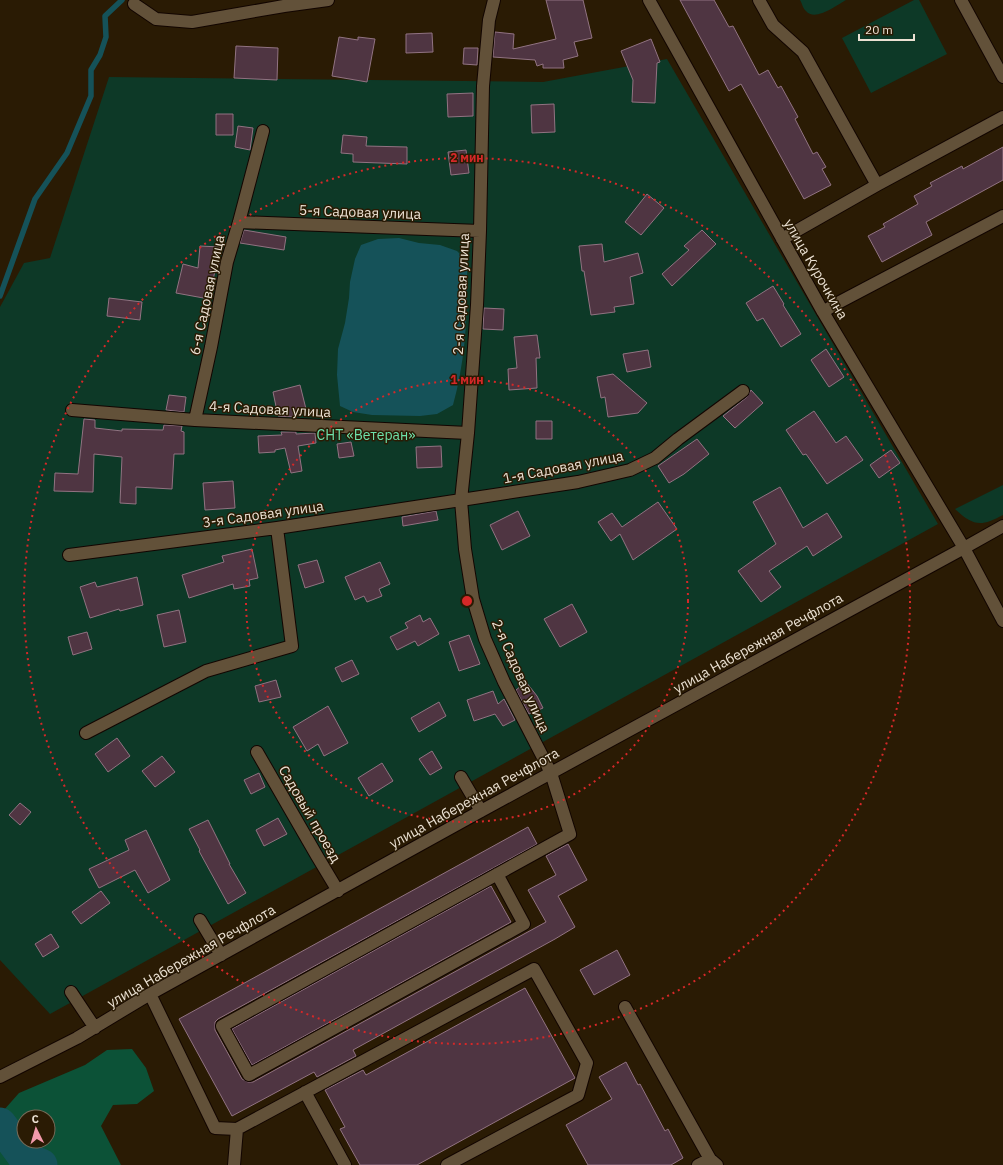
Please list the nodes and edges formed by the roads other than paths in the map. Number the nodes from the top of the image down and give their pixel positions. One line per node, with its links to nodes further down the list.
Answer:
1 (328, 0): 6 (street)
2 (494, 0): 13 (street, 2-я Садовая улица)
3 (649, 0): 14 (street, улица Курочкина)
4 (759, 0): 10 (street)
5 (961, 0): 7 (street)
6 (134, 4)
7 (1003, 77)
8 (1003, 117): 10 (street)
9 (263, 131): 12 (street, 6-я Садовая улица)
10 (877, 185): 14 (street)
11 (1003, 216): 15 (street)
12 (239, 222): 13 (street, 5-я Садовая улица); 18 (street, 6-я Садовая улица)
13 (480, 232): 19 (street, 2-я Садовая улица)
14 (782, 239): 15 (street, улица Курочкина)
15 (823, 312): 23 (street, улица Курочкина)
16 (743, 391): 20 (street, 1-я Садовая улица)
17 (72, 410): 18 (street, 4-я Садовая улица)
18 (195, 420): 19 (street, 4-я Садовая улица)
19 (468, 433): 20 (street, 2-я Садовая улица)
20 (461, 500): 22 (street, 3-я Садовая улица); 28 (street, 2-я Садовая улица)
21 (1003, 526): 23 (street, улица Набережная Речфлота)
22 (277, 528): 24 (street, 3-я Садовая улица); 26 (street)
23 (964, 548): 25 (street, улица Курочкина); 28 (street, улица Набережная Речфлота)
24 (69, 556)
25 (1003, 621)
26 (86, 733)
27 (257, 752): 32 (street, Садовый проезд)
28 (551, 773): 30 (street, улица Набережная Речфлота); 31 (street, 2-я Садовая улица)
29 (461, 777): 30 (street)
30 (481, 812): 32 (street, улица Набережная Речфлота)
31 (497, 874): 31 (street)
32 (338, 890): 34 (street, улица Набережная Речфлота)
33 (200, 920): 34 (street)
34 (220, 955): 36 (street, улица Набережная Речфлота)
35 (71, 992): 38 (street)
36 (150, 994): 38 (street, улица Набережная Речфлота); 41 (street)
37 (624, 1007): 42 (street)
38 (95, 1028): 39 (street, улица Набережная Речфлота)
39 (0, 1077)
40 (305, 1092): 41 (street); 44 (street); 45 (street)
41 (237, 1129): 43 (street)
42 (713, 1162): 46 (street)
43 (234, 1165)
44 (345, 1165)
45 (447, 1165)
46 (698, 1165)

